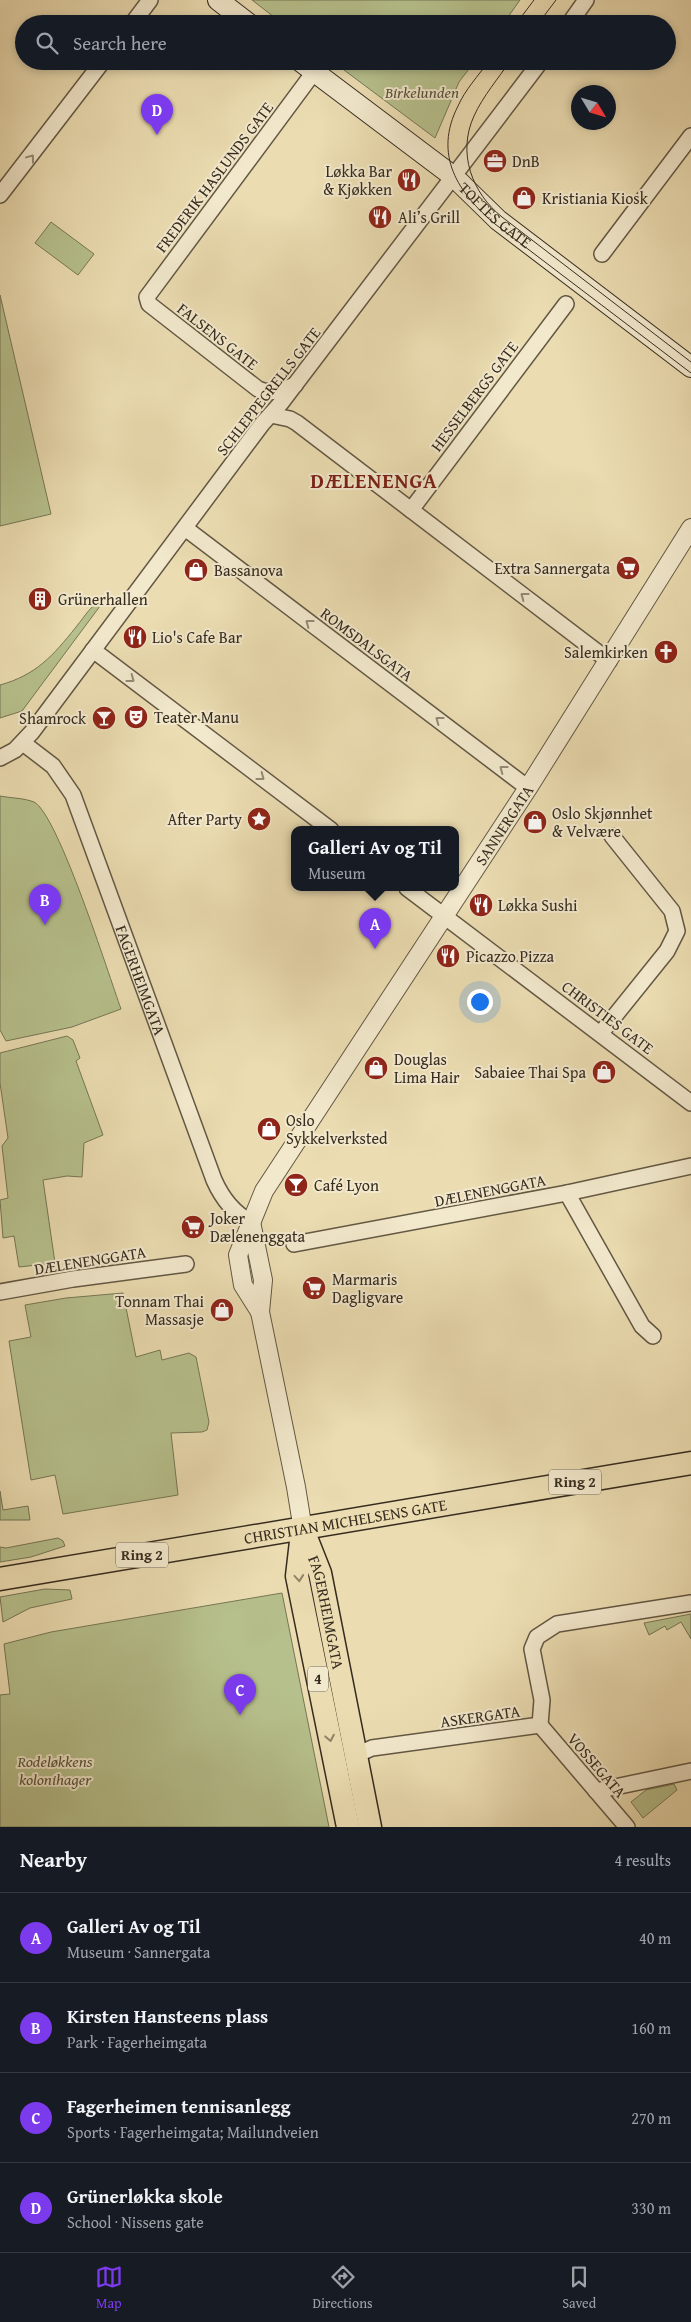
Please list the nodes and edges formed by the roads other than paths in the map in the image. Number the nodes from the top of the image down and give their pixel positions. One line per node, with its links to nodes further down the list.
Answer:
1 (150, 0): 4 (street)
2 (218, 0): 5 (main road)
3 (586, 0): 6 (street)
4 (139, 15)
5 (237, 15)
6 (575, 15)
7 (96, 70): 13 (street, one-way to 7)
8 (305, 70): 15 (street, FREDERIK HASLUNDS GATE)
9 (311, 70): 12 (main road, TOFTES GATE)
10 (534, 70): 12 (street, SCHLEPPEGRELLS GATE)
11 (691, 136): 14 (street)
12 (454, 177): 17 (main road, TOFTES GATE); 18 (street, SCHLEPPEGRELLS GATE)
13 (1, 196)
14 (602, 254)
15 (149, 304): 18 (street, FALSENS GATE)
16 (566, 304): 20 (street, HESSELBERGS GATE)
17 (691, 367)
18 (295, 385): 19 (street, SCHLEPPEGRELLS GATE)
19 (271, 415): 20 (street); 21 (street, SCHLEPPEGRELLS GATE)
20 (411, 510): 24 (street, one-way to 20)
21 (185, 528): 23 (street, SCHLEPPEGRELLS GATE); 27 (street, ROMSDALSGATA, one-way to 21)
22 (691, 528): 24 (street, SANNERGATA)
23 (93, 650): 25 (street, SCHLEPPEGRELLS GATE); 28 (street, one-way to 28)
24 (609, 661): 27 (street, SANNERGATA)
25 (23, 743): 26 (street, SCHLEPPEGRELLS GATE); 36 (street, FAGERHEIMGATA)
26 (0, 758)
27 (528, 788): 31 (street, SANNERGATA)
28 (326, 826)
29 (612, 836): 32 (street)
30 (411, 891): 31 (street, CHRISTIES GATE)
31 (444, 916): 32 (street, CHRISTIES GATE); 36 (street, SANNERGATA)
32 (601, 1033): 33 (street, CHRISTIES GATE)
33 (691, 1103)
34 (691, 1166): 35 (street, DÆLENENGGATA)
35 (567, 1194): 37 (street, DÆLENENGGATA); 40 (street)
36 (251, 1222): 42 (street, FAGERHEIMGATA)
37 (294, 1244)
38 (186, 1264): 39 (street, DÆLENENGGATA)
39 (0, 1292)
40 (653, 1336)
41 (691, 1463): 42 (main road, CHRISTIAN MICHELSENS GATE / Ring 2)
42 (303, 1530): 43 (main road, CHRISTIAN MICHELSENS GATE / Ring 2); 46 (main road, FAGERHEIMGATA / 4); 49 (main road, 4, one-way to 49)
43 (0, 1579)
44 (691, 1603): 45 (street, ASKERGATA)
45 (540, 1725): 46 (street, ASKERGATA); 48 (street, VOSSEGATA)
46 (356, 1755): 50 (main road, FAGERHEIMGATA / 4)
47 (691, 1771): 48 (street)
48 (596, 1791): 51 (street, VOSSEGATA)
49 (348, 1827)
50 (370, 1827)
51 (627, 1827)

